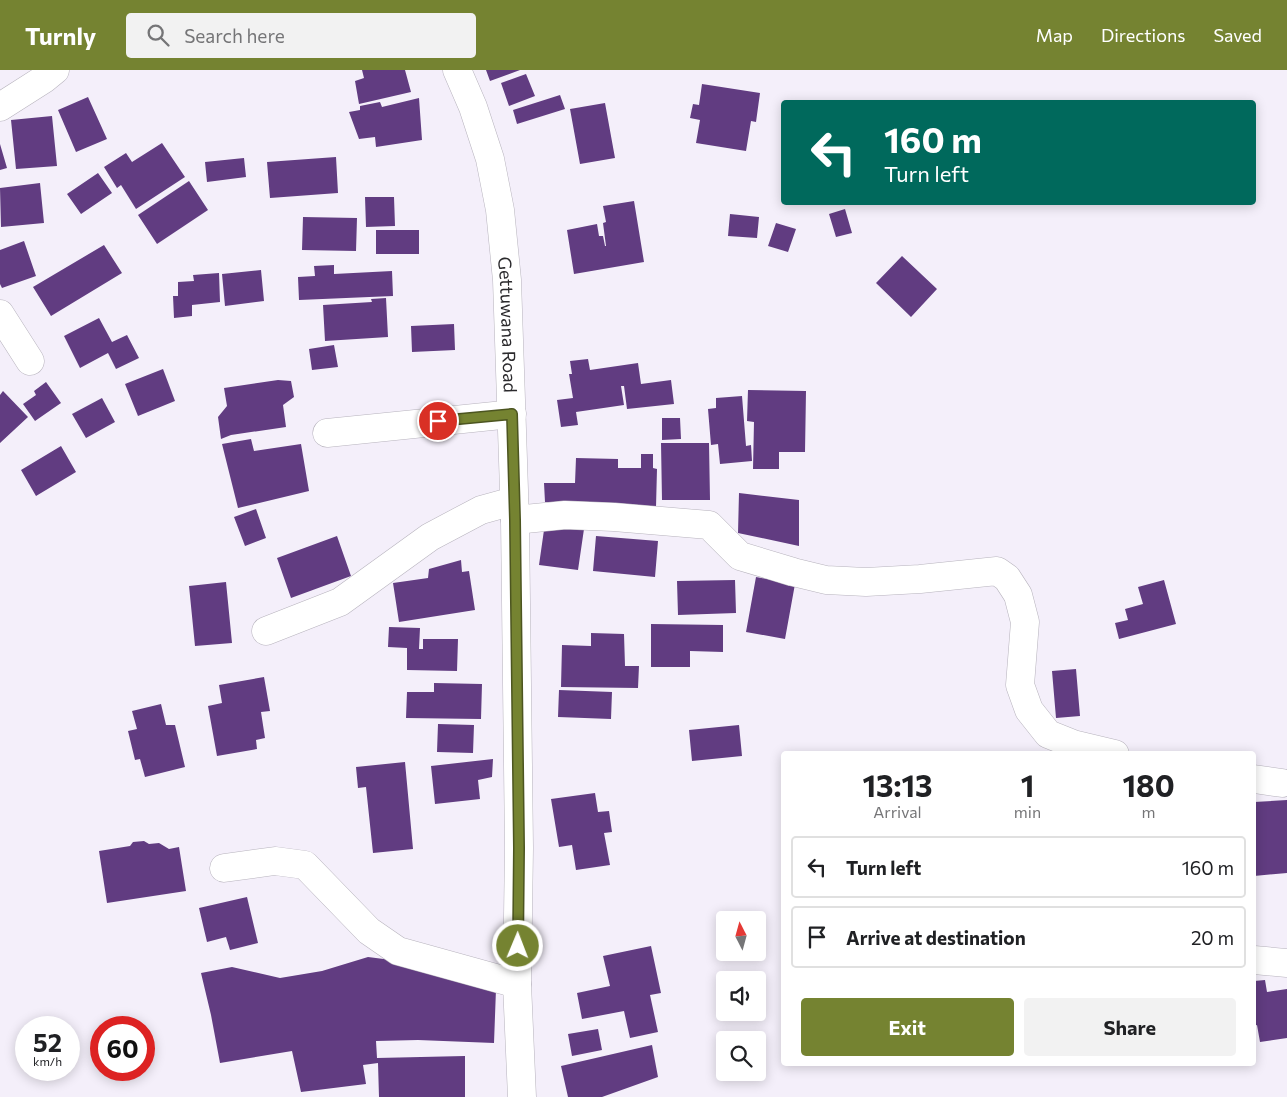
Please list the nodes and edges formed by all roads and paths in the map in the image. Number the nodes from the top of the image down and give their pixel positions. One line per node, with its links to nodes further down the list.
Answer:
1 (55, 70): 3 (street)
2 (457, 70): 6 (street, Gettuwana Road)
3 (0, 107)
4 (0, 314): 5 (street)
5 (30, 361)
6 (512, 414): 7 (street); 8 (street, Gettuwana Road)
7 (327, 433)
8 (515, 510): 9 (street); 10 (street); 16 (street, Gettuwana Road)
9 (266, 631)
10 (1103, 751)
11 (1256, 779): 12 (street)
12 (1282, 783)
13 (224, 868): 16 (street)
14 (1256, 960): 15 (street)
15 (1287, 963)
16 (517, 984): 17 (street, Gettuwana Road)
17 (522, 1097)

